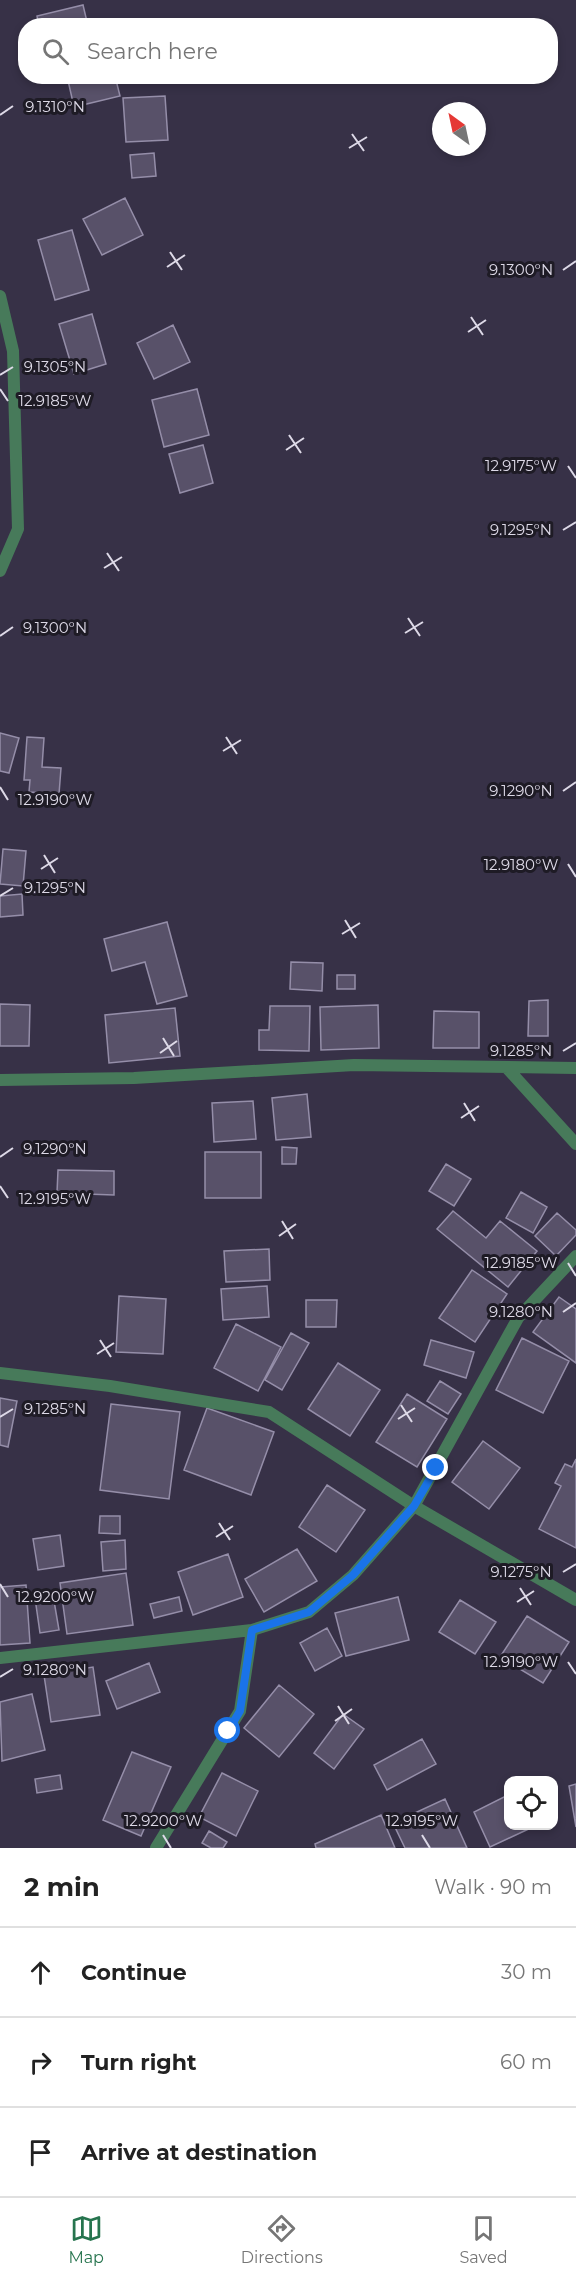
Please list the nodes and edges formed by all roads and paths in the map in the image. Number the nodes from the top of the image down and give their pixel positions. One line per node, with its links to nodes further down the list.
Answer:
1 (0, 296): 2 (street)
2 (0, 571)
3 (506, 1066): 4 (street); 5 (street); 6 (street)
4 (576, 1068)
5 (0, 1080)
6 (576, 1143)
7 (576, 1256): 9 (street)
8 (0, 1372): 9 (street)
9 (414, 1506): 10 (street); 11 (street)
10 (576, 1600)
11 (252, 1630): 12 (street); 13 (street)
12 (0, 1658)
13 (156, 1848)

